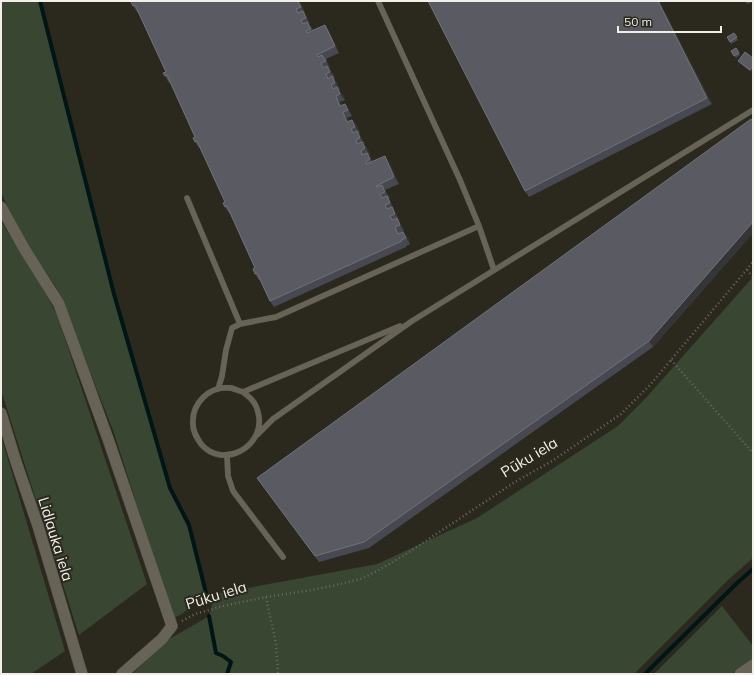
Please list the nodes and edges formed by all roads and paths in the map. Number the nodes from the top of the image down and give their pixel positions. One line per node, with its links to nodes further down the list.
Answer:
1 (378, 1): 5 (lane)
2 (753, 110): 7 (lane)
3 (187, 198): 11 (lane)
4 (1, 207): 21 (street)
5 (479, 226): 7 (lane); 11 (lane)
6 (753, 262): 8 (path, Pūku iela)
7 (494, 270): 10 (lane)
8 (747, 270): 9 (path); 12 (path, Pūku iela)
9 (753, 276)
10 (412, 321): 14 (lane); 16 (lane)
11 (240, 324): 13 (lane)
12 (671, 360): 17 (path); 20 (path, Pūku iela)
13 (218, 389): 14 (lane); 18 (lane)
14 (243, 392): 16 (lane)
15 (1, 413): 23 (street, Lidlauka iela)
16 (257, 435): 18 (lane)
17 (753, 453)
18 (227, 455): 19 (lane)
19 (283, 557)
20 (266, 597): 21 (path, Pūku iela); 25 (path, Pūku iela)
21 (172, 626): 24 (street, Pūku iela)
22 (753, 665): 26 (street)
23 (82, 674)
24 (122, 674)
25 (278, 674)
26 (740, 674)

